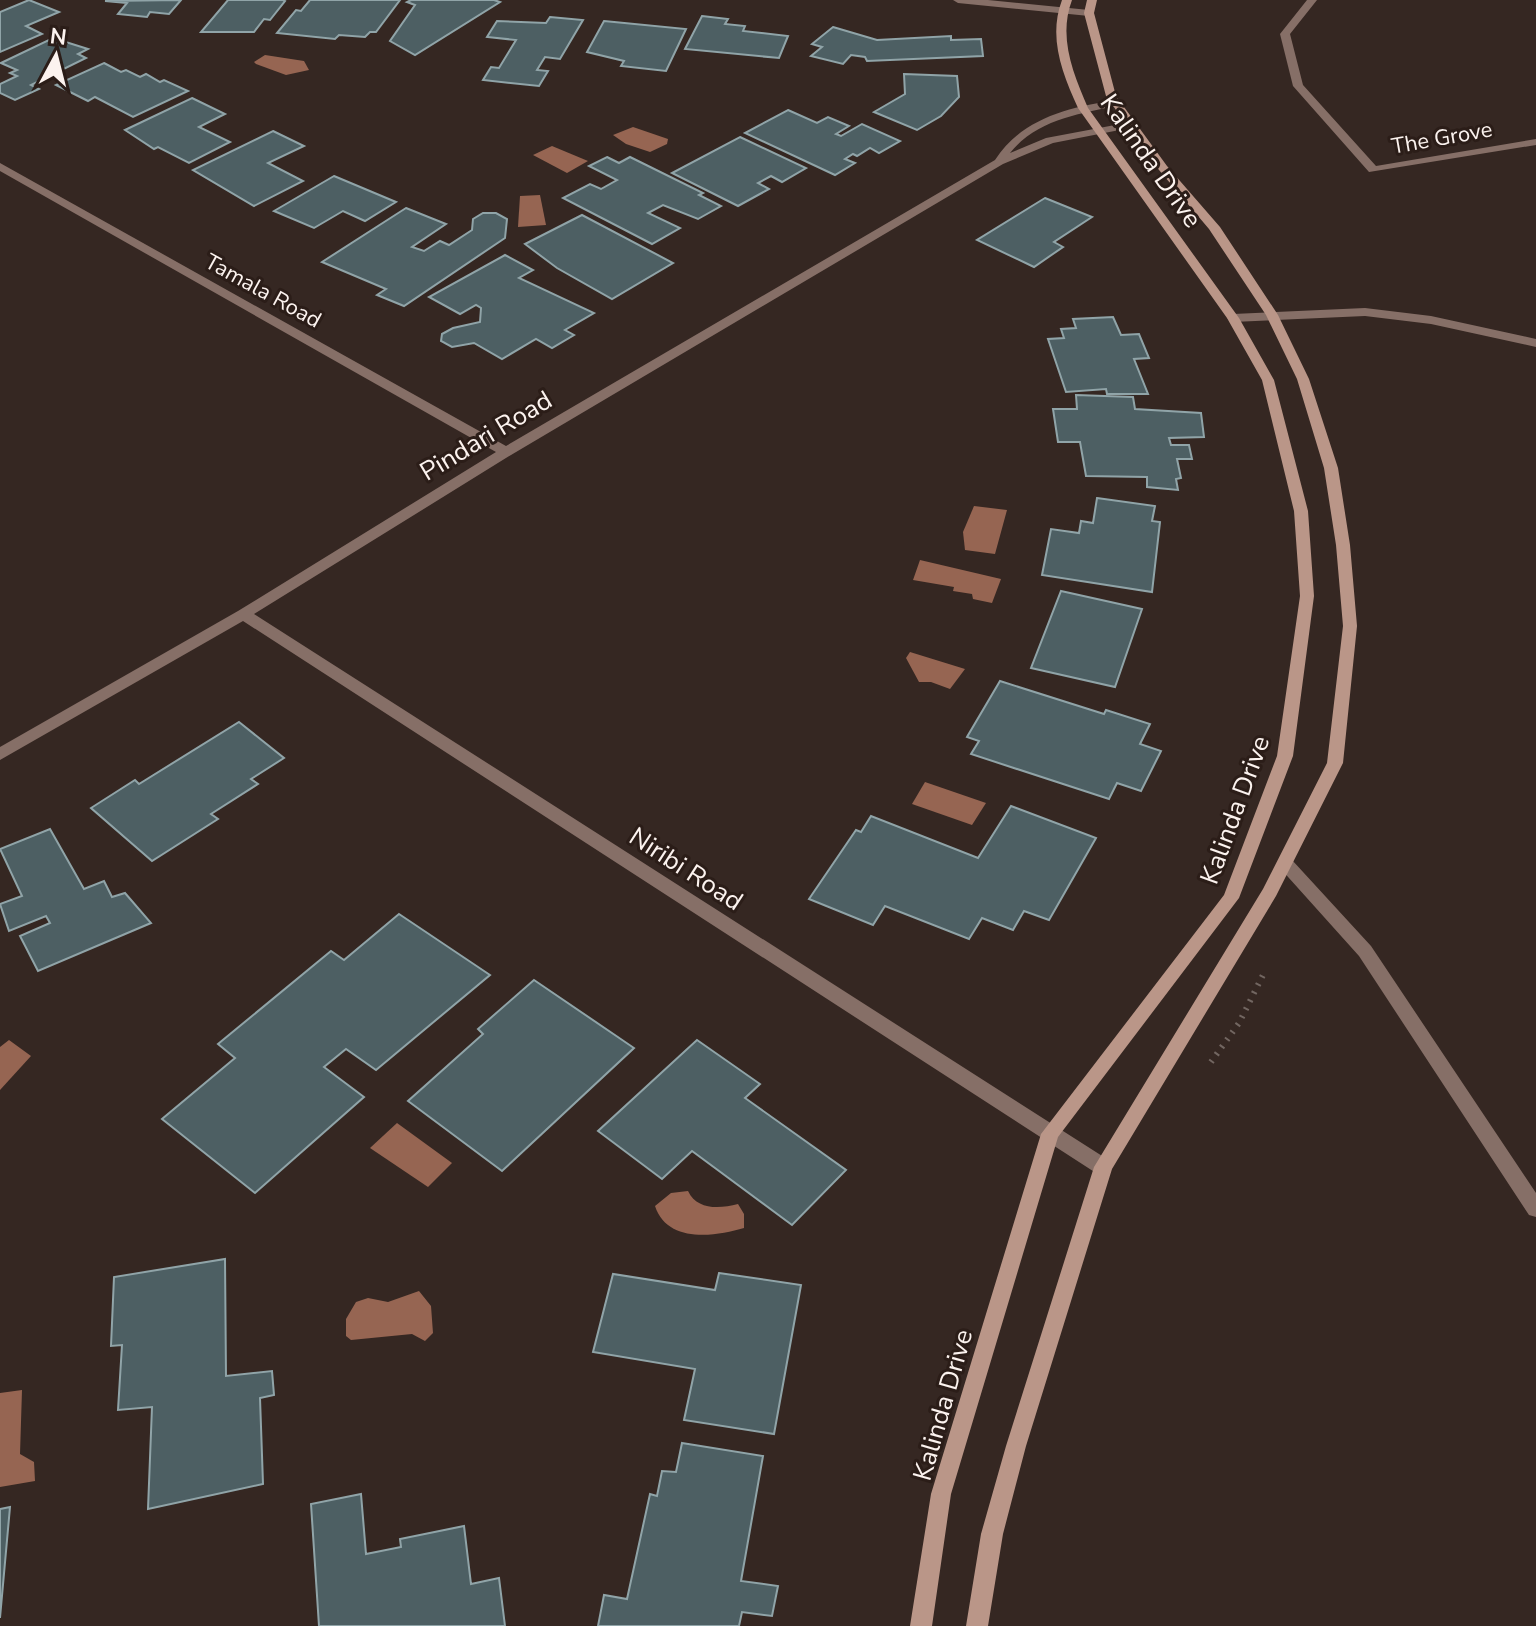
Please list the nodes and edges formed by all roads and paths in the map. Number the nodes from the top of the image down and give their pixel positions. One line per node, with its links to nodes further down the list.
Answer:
1 (958, 0): 3 (street)
2 (1312, 0): 9 (street, The Grove)
3 (1064, 5): 4 (street); 6 (street, Kalinda Drive)
4 (1090, 6): 5 (street, Kalinda Drive)
5 (1116, 103): 6 (street, Pindari Road); 7 (street, Kalinda Drive)
6 (1083, 108): 8 (street, Kalinda Drive); 10 (street, Pindari Road)
7 (1131, 125): 8 (street, Pindari Road); 12 (street, Kalinda Drive)
8 (1100, 131): 10 (street, Pindari Road); 13 (street, Kalinda Drive)
9 (1536, 142)
10 (999, 162): 15 (street, Pindari Road)
11 (0, 166): 15 (street, Tamala Road)
12 (1272, 315): 13 (street); 14 (street); 18 (street, Kalinda Drive)
13 (1233, 318): 21 (street, Kalinda Drive)
14 (1536, 343)
15 (506, 452): 16 (street, Pindari Road)
16 (243, 614): 17 (street, Pindari Road); 21 (street, Niribi Road)
17 (0, 754)
18 (1286, 864): 22 (street, Kalinda Drive); 23 (street)
19 (1265, 972): 20 (path)
20 (1205, 1071)
21 (1050, 1134): 22 (street, Niribi Road); 24 (street, Kalinda Drive)
22 (1103, 1167): 25 (street, Kalinda Drive)
23 (1536, 1209)
24 (921, 1626)
25 (977, 1626)

